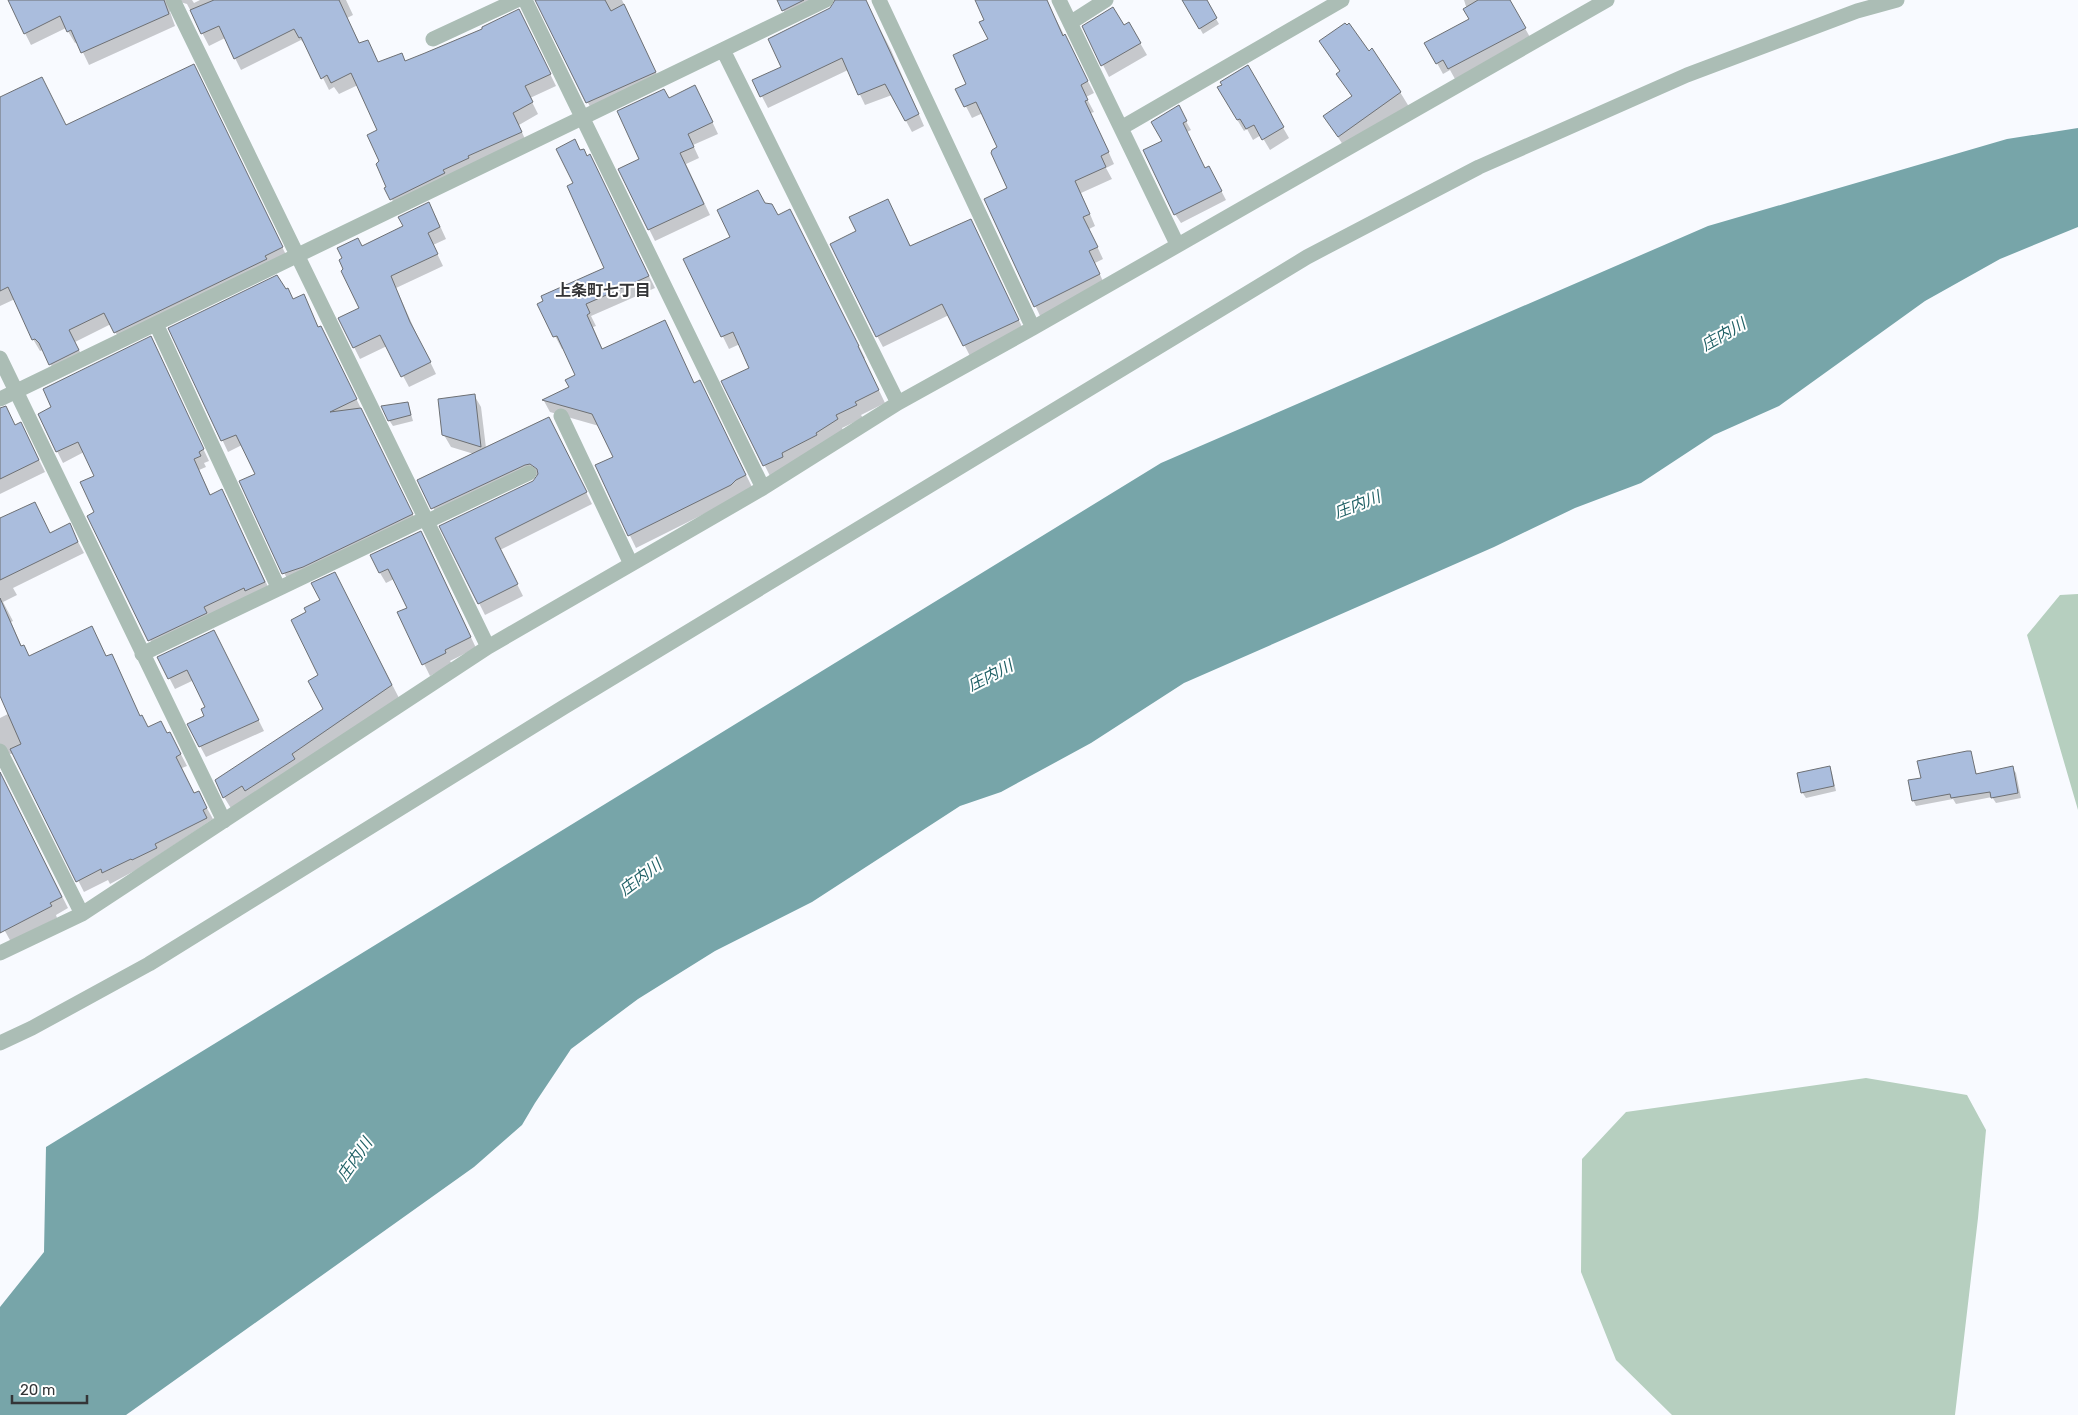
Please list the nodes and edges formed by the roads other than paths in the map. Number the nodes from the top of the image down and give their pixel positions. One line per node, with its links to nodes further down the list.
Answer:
1 (173, 0): 17 (street)
2 (517, 0): 12 (street)
3 (525, 0): 14 (street)
4 (826, 0): 13 (street)
5 (879, 0): 19 (street)
6 (1059, 0): 11 (street)
7 (1106, 0): 11 (street)
8 (1342, 0): 15 (street)
9 (1607, 0): 16 (street)
10 (1897, 0): 36 (street)
11 (1070, 23): 15 (street)
12 (433, 39)
13 (723, 50): 14 (street); 23 (street)
14 (582, 118): 17 (street); 26 (street)
15 (1120, 128): 16 (street)
16 (1177, 244): 19 (street)
17 (298, 255): 18 (street); 27 (street)
18 (156, 324): 21 (street); 29 (street)
19 (1033, 328): 23 (street)
20 (0, 358): 21 (street)
21 (16, 391): 22 (street); 31 (street)
22 (0, 399)
23 (898, 403): 26 (street)
24 (560, 416): 28 (street)
25 (529, 473): 27 (street)
26 (763, 488): 28 (street)
27 (427, 520): 29 (street); 30 (street)
28 (631, 564): 30 (street)
29 (278, 587): 31 (street)
30 (488, 648): 33 (street)
31 (142, 654): 33 (street)
32 (0, 751): 34 (street)
33 (224, 821): 34 (street)
34 (82, 914): 35 (street)
35 (0, 953)
36 (0, 1043)

